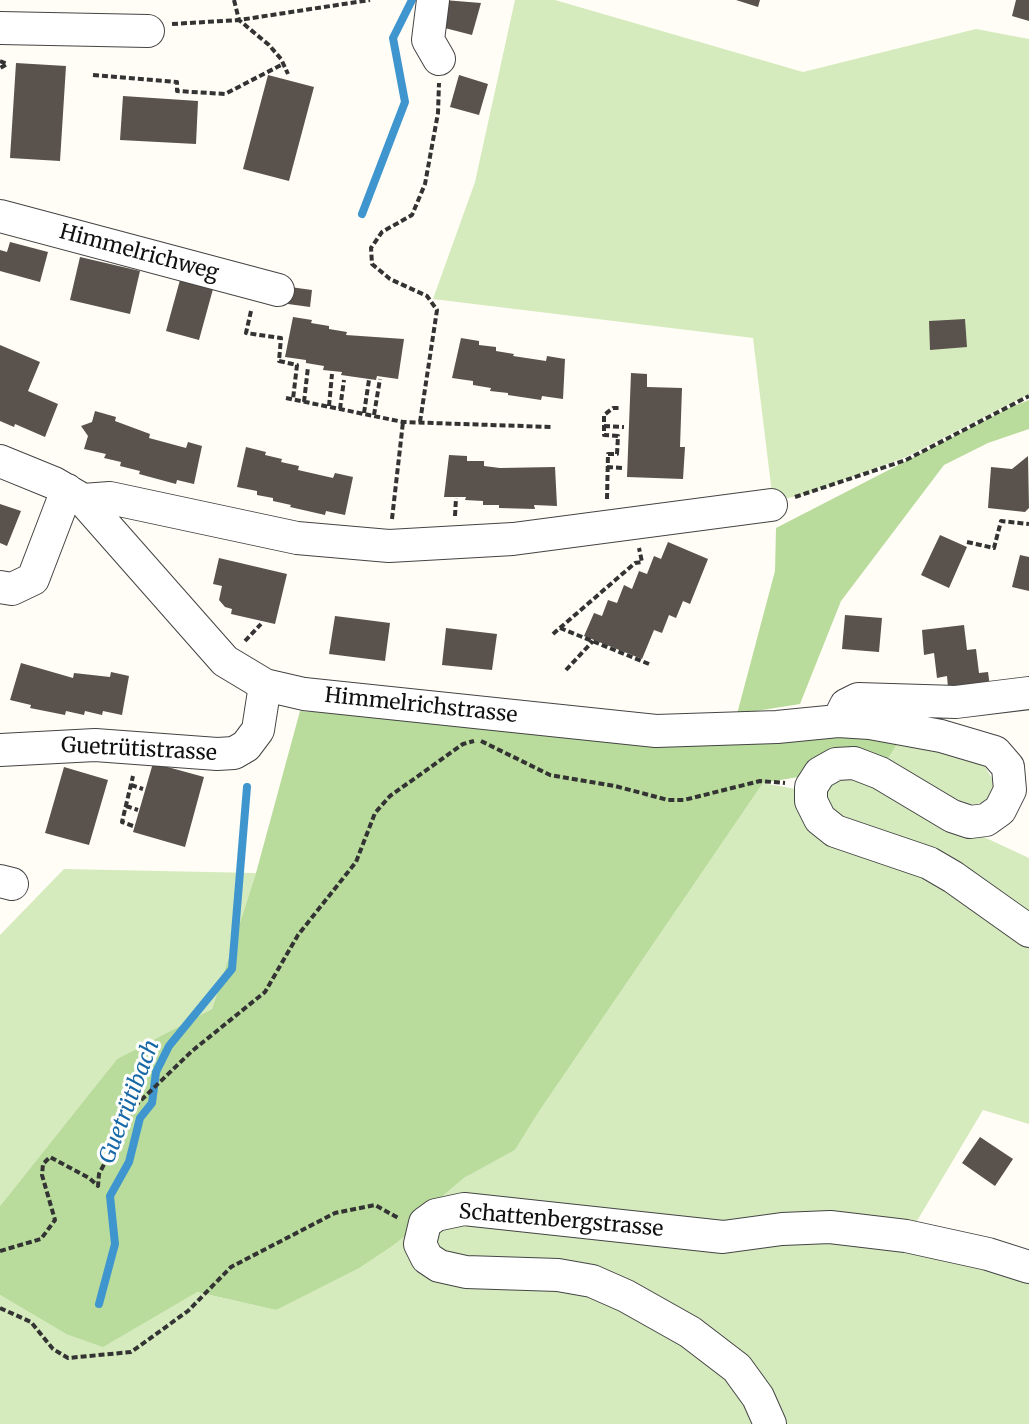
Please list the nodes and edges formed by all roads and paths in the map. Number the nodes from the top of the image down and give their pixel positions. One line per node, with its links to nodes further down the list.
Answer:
1 (234, 0): 4 (path)
2 (370, 0): 4 (path)
3 (433, 0): 7 (street)
4 (238, 20): 6 (path); 9 (path)
5 (0, 28): 6 (street)
6 (158, 28)
7 (439, 59): 31 (path)
8 (0, 61): 10 (path)
9 (283, 64): 11 (path); 12 (path)
10 (0, 68)
11 (288, 74)
12 (93, 75)
13 (0, 216): 14 (street, Himmelrichweg)
14 (278, 290)
15 (248, 327): 23 (path)
16 (308, 367): 24 (path)
17 (332, 374): 25 (path)
18 (380, 379): 29 (path)
19 (344, 380): 27 (path)
20 (369, 380): 28 (path)
21 (1029, 396): 40 (path)
22 (286, 398): 23 (path)
23 (293, 399): 24 (path)
24 (304, 402): 25 (path)
25 (328, 406): 27 (path)
26 (620, 408): 32 (path)
27 (340, 409): 28 (path)
28 (364, 414): 29 (path)
29 (374, 416): 30 (path)
30 (403, 422): 31 (path); 41 (path)
31 (420, 422): 33 (path)
32 (604, 426): 34 (path); 36 (path)
33 (551, 427)
34 (624, 427)
35 (0, 461): 38 (street, Himmelrichstrasse)
36 (607, 467): 37 (path); 39 (path)
37 (623, 468)
38 (75, 495): 40 (street, Himmelrichstrasse); 45 (street); 53 (street, Himmelrichstrasse)
39 (607, 505)
40 (771, 505)
41 (392, 518)
42 (1029, 524): 43 (path)
43 (967, 542)
44 (641, 560): 47 (path)
45 (0, 587)
46 (261, 624): 50 (path)
47 (560, 628): 48 (path); 49 (path)
48 (553, 634)
49 (593, 641): 51 (path); 52 (path)
50 (242, 644)
51 (649, 664)
52 (566, 670)
53 (265, 685): 55 (street, Himmelrichstrasse); 56 (street, Guetrütistrasse)
54 (1029, 693): 55 (street)
55 (838, 721): 57 (street, Himmelrichstrasse)
56 (0, 750)
57 (1019, 763): 58 (street)
58 (811, 787): 63 (street); 65 (path)
59 (143, 789): 60 (path)
60 (126, 806): 61 (path); 62 (path)
61 (138, 810)
62 (133, 826)
63 (1029, 931)
64 (421, 1230): 66 (street, Schattenbergstrasse); 67 (path); 68 (street)
65 (0, 1251)
66 (1029, 1267)
67 (0, 1308)
68 (770, 1424)

